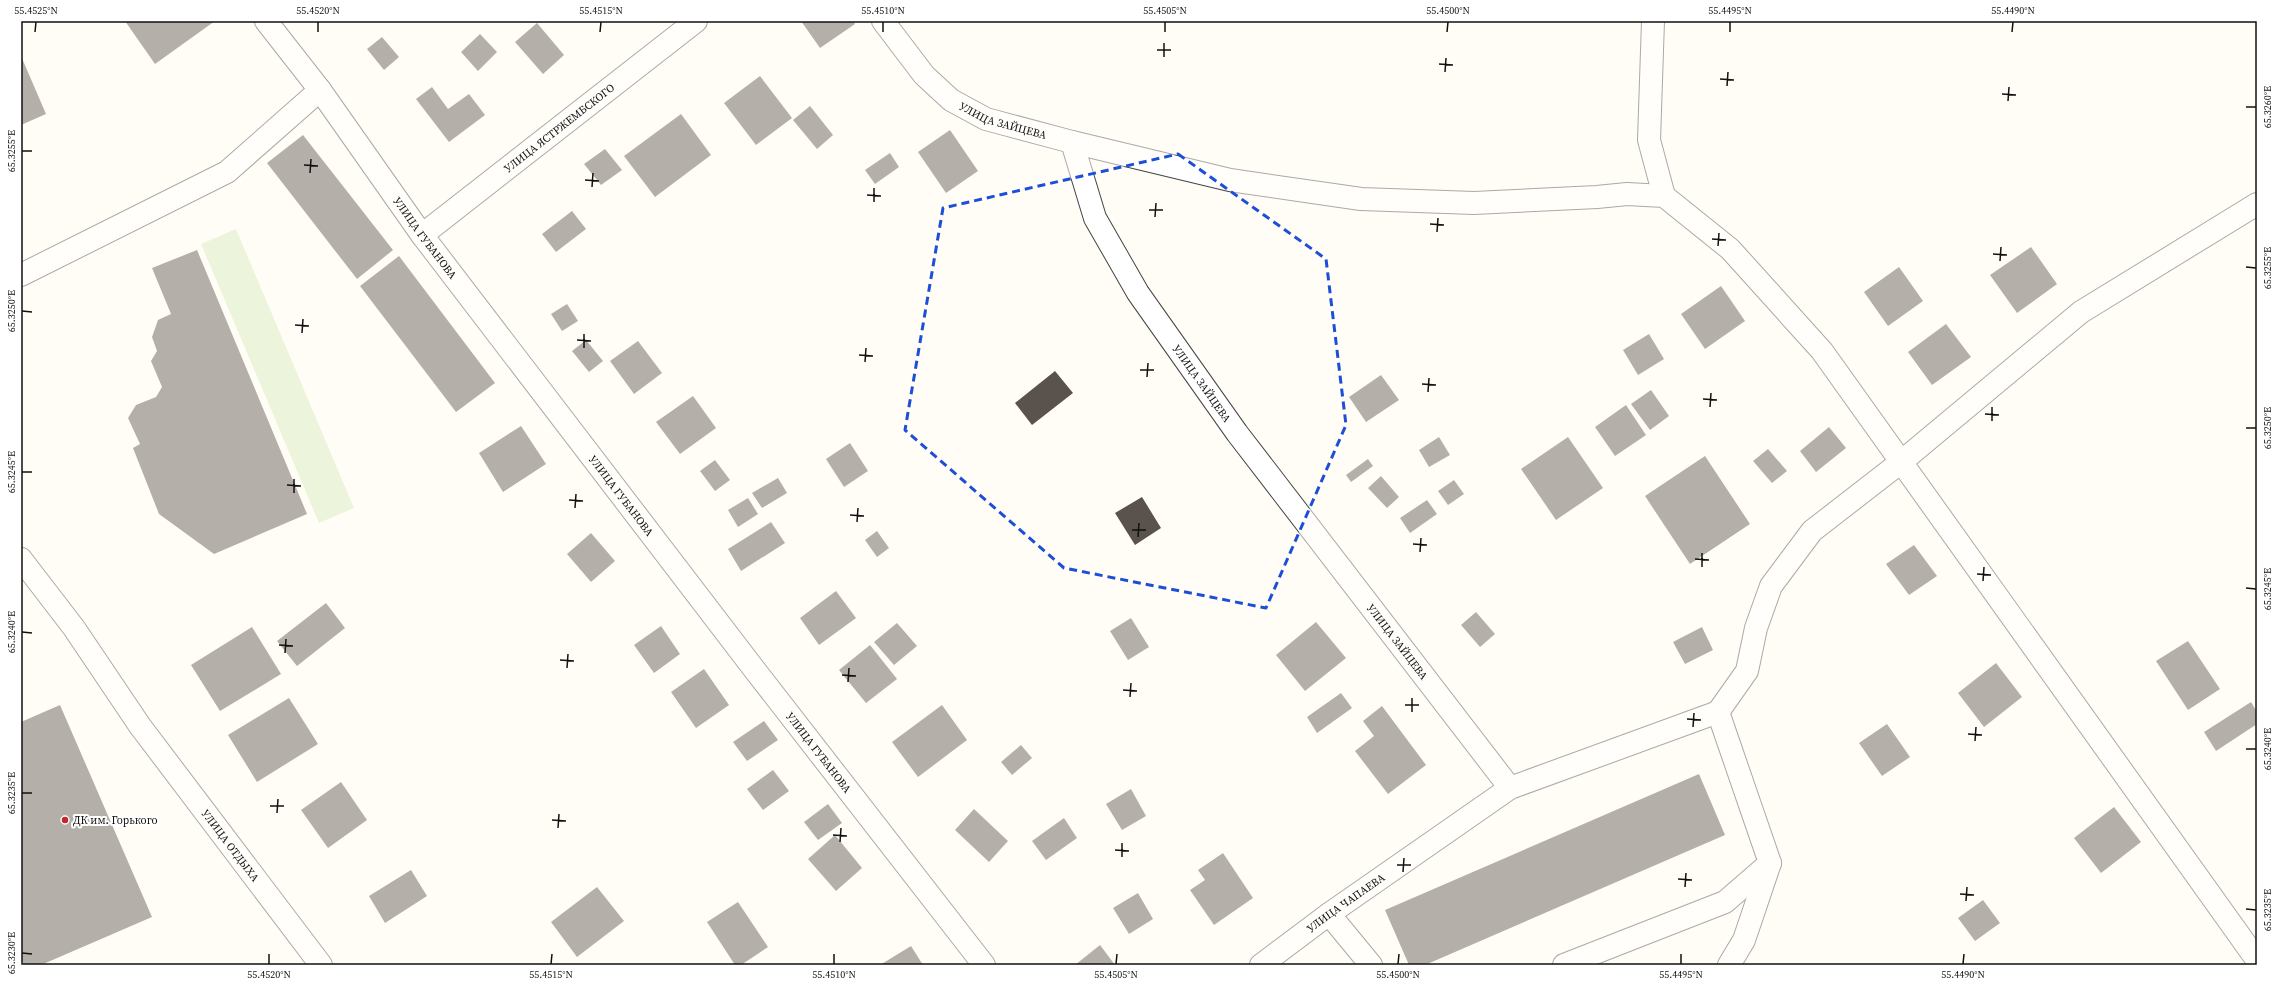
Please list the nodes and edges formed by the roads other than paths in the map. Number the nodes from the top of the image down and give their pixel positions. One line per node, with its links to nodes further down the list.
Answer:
1 (266, 21): 5 (street, УЛИЦА ГУБАНОВА)
2 (696, 21): 9 (street, УЛИЦА ЯСТРЖЕМБСКОГО)
3 (883, 21): 6 (street, УЛИЦА ЗАЙЦЕВА)
4 (1653, 21): 7 (street)
5 (320, 90): 9 (street, УЛИЦА ГУБАНОВА); 10 (street)
6 (1072, 142): 7 (street); 14 (street, УЛИЦА ЗАЙЦЕВА)
7 (1664, 196): 11 (street)
8 (2257, 204): 11 (street)
9 (422, 235): 19 (street, УЛИЦА ГУБАНОВА)
10 (21, 275)
11 (1901, 462): 13 (street); 17 (street)
12 (21, 559): 18 (street, УЛИЦА ОТДЫХА)
13 (1718, 712): 14 (street, УЛИЦА ЧАПАЕВА); 15 (street)
14 (1510, 788): 16 (street, УЛИЦА ЧАПАЕВА)
15 (1770, 863): 22 (street); 23 (street)
16 (1329, 914): 20 (street, УЛИЦА ЧАПАЕВА); 21 (street)
17 (2257, 960)
18 (321, 965)
19 (984, 965)
20 (1261, 965)
21 (1372, 965)
22 (1564, 965)
23 (1729, 965)

